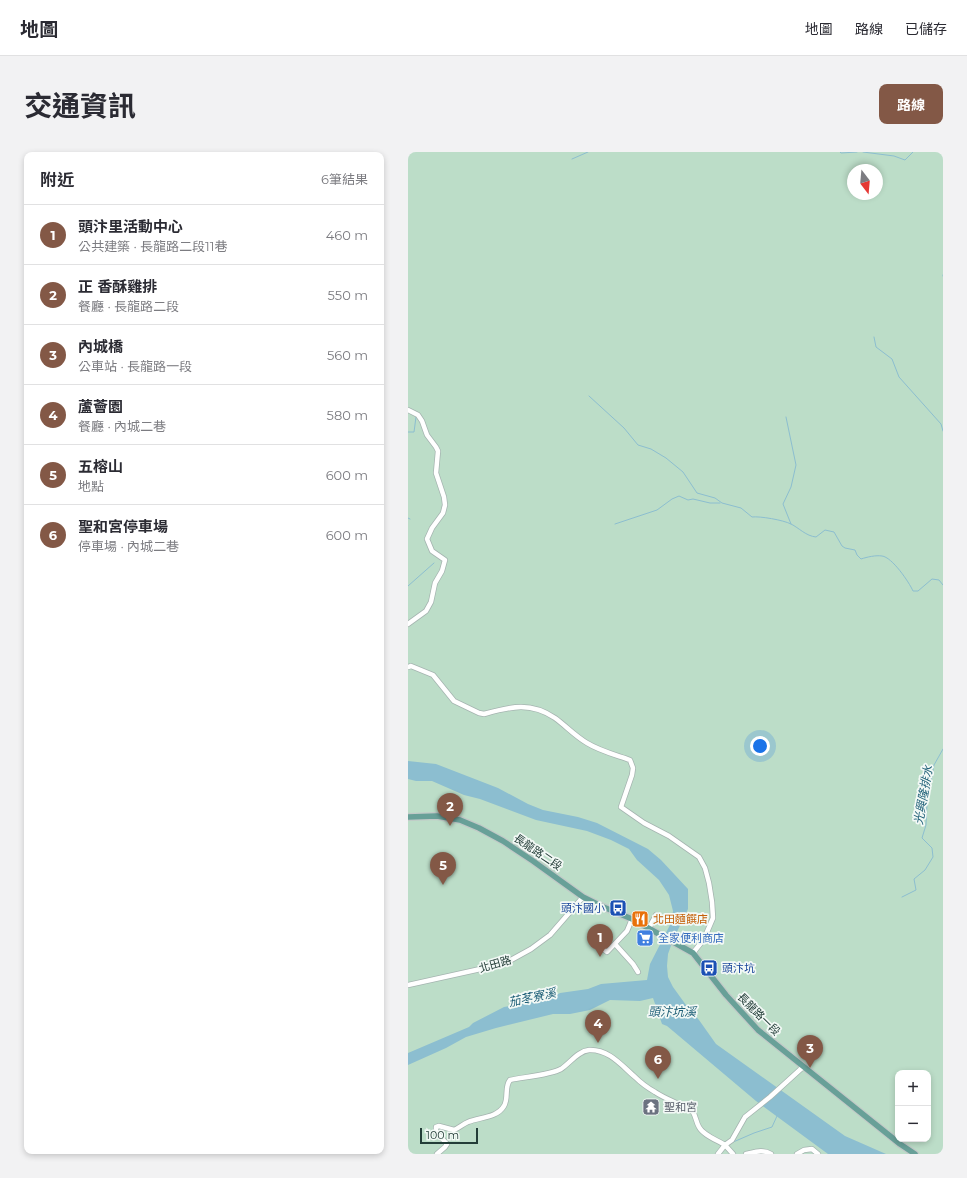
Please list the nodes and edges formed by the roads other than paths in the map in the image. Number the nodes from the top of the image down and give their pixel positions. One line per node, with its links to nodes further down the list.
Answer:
1 (408, 410): 2 (street)
2 (408, 624)
3 (408, 667): 11 (street)
4 (408, 817): 5 (main road, 長龍路二段)
5 (583, 897): 7 (main road, 長龍路二段); 13 (street, 北田路)
6 (656, 915): 8 (street)
7 (632, 919): 8 (main road, 長龍路二段); 9 (street)
8 (648, 928): 11 (main road, 長龍路二段)
9 (615, 944): 10 (street); 12 (street)
10 (602, 948)
11 (693, 953): 14 (main road, 長龍路一段)
12 (638, 972)
13 (408, 985)
14 (803, 1067): 15 (street); 23 (main road, 長龍路一段)
15 (725, 1146): 16 (street); 17 (street); 18 (street)
16 (437, 1154)
17 (718, 1154)
18 (733, 1154)
19 (746, 1154): 20 (street)
20 (771, 1154)
21 (798, 1154): 22 (street)
22 (818, 1154)
23 (915, 1154)

